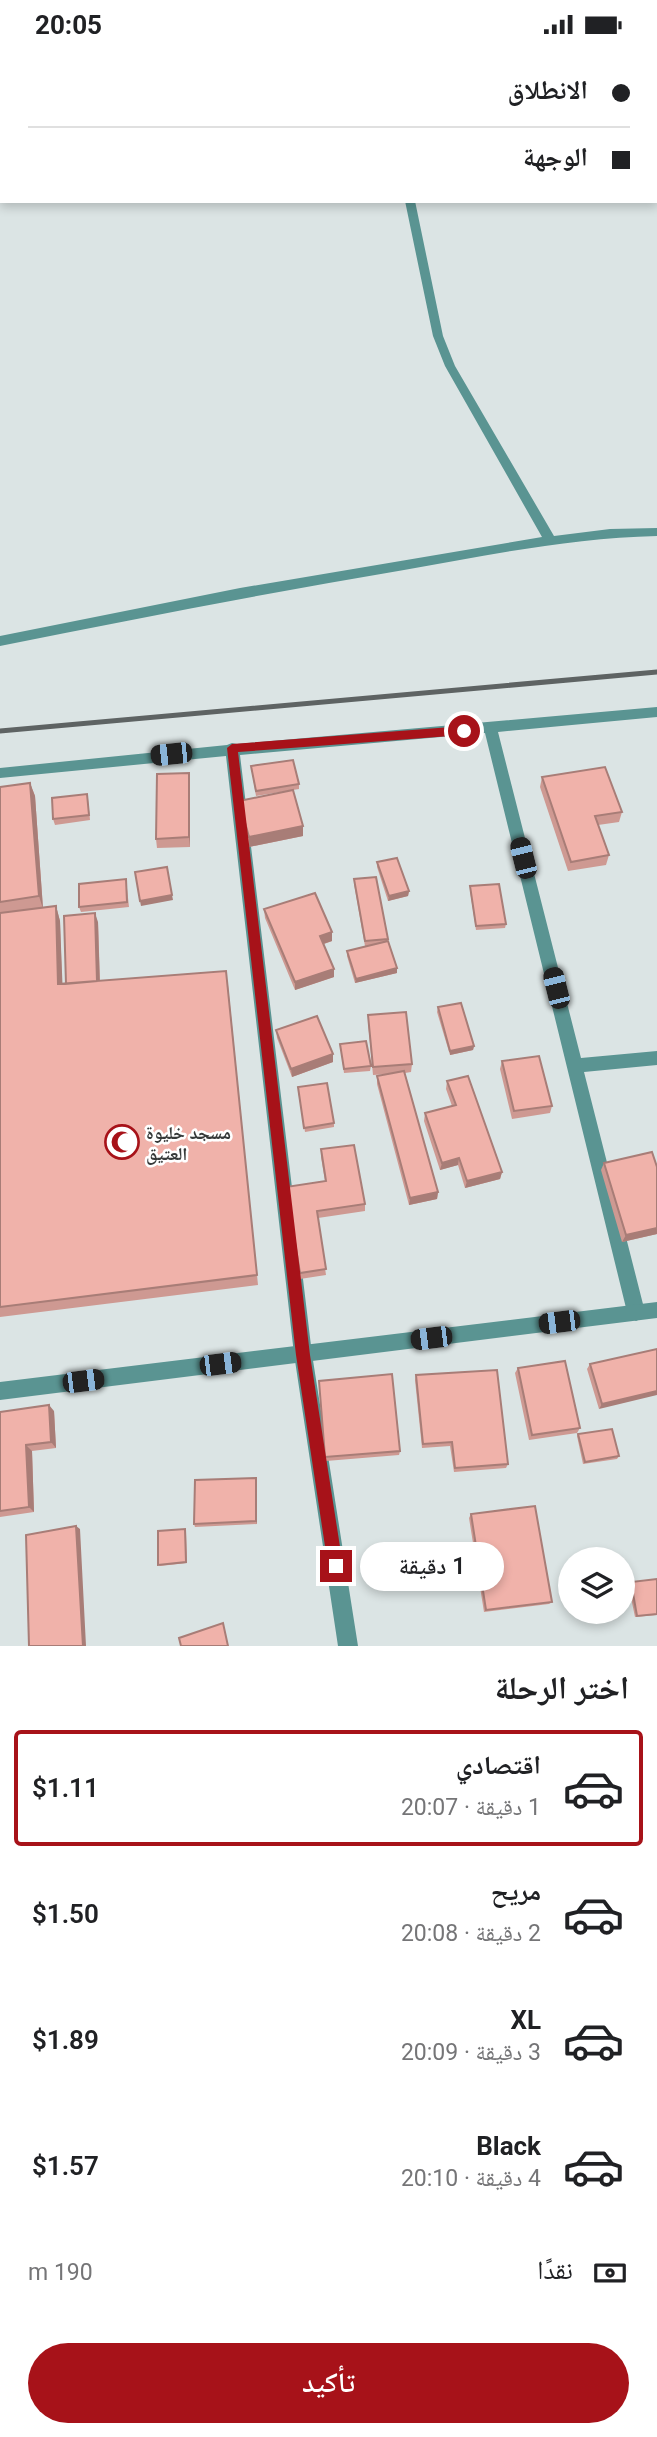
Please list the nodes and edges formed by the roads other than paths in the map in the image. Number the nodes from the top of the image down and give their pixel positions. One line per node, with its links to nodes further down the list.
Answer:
1 (410, 203): 3 (street)
2 (657, 532): 3 (street)
3 (550, 540): 4 (street)
4 (0, 641)
5 (657, 712): 6 (street)
6 (491, 729): 7 (street); 10 (street)
7 (232, 748): 8 (street); 13 (street)
8 (0, 773)
9 (657, 1058): 10 (street)
10 (575, 1066): 12 (street)
11 (657, 1310): 12 (street)
12 (636, 1312): 13 (street)
13 (303, 1355): 14 (street); 15 (street)
14 (0, 1391)
15 (348, 1646)

